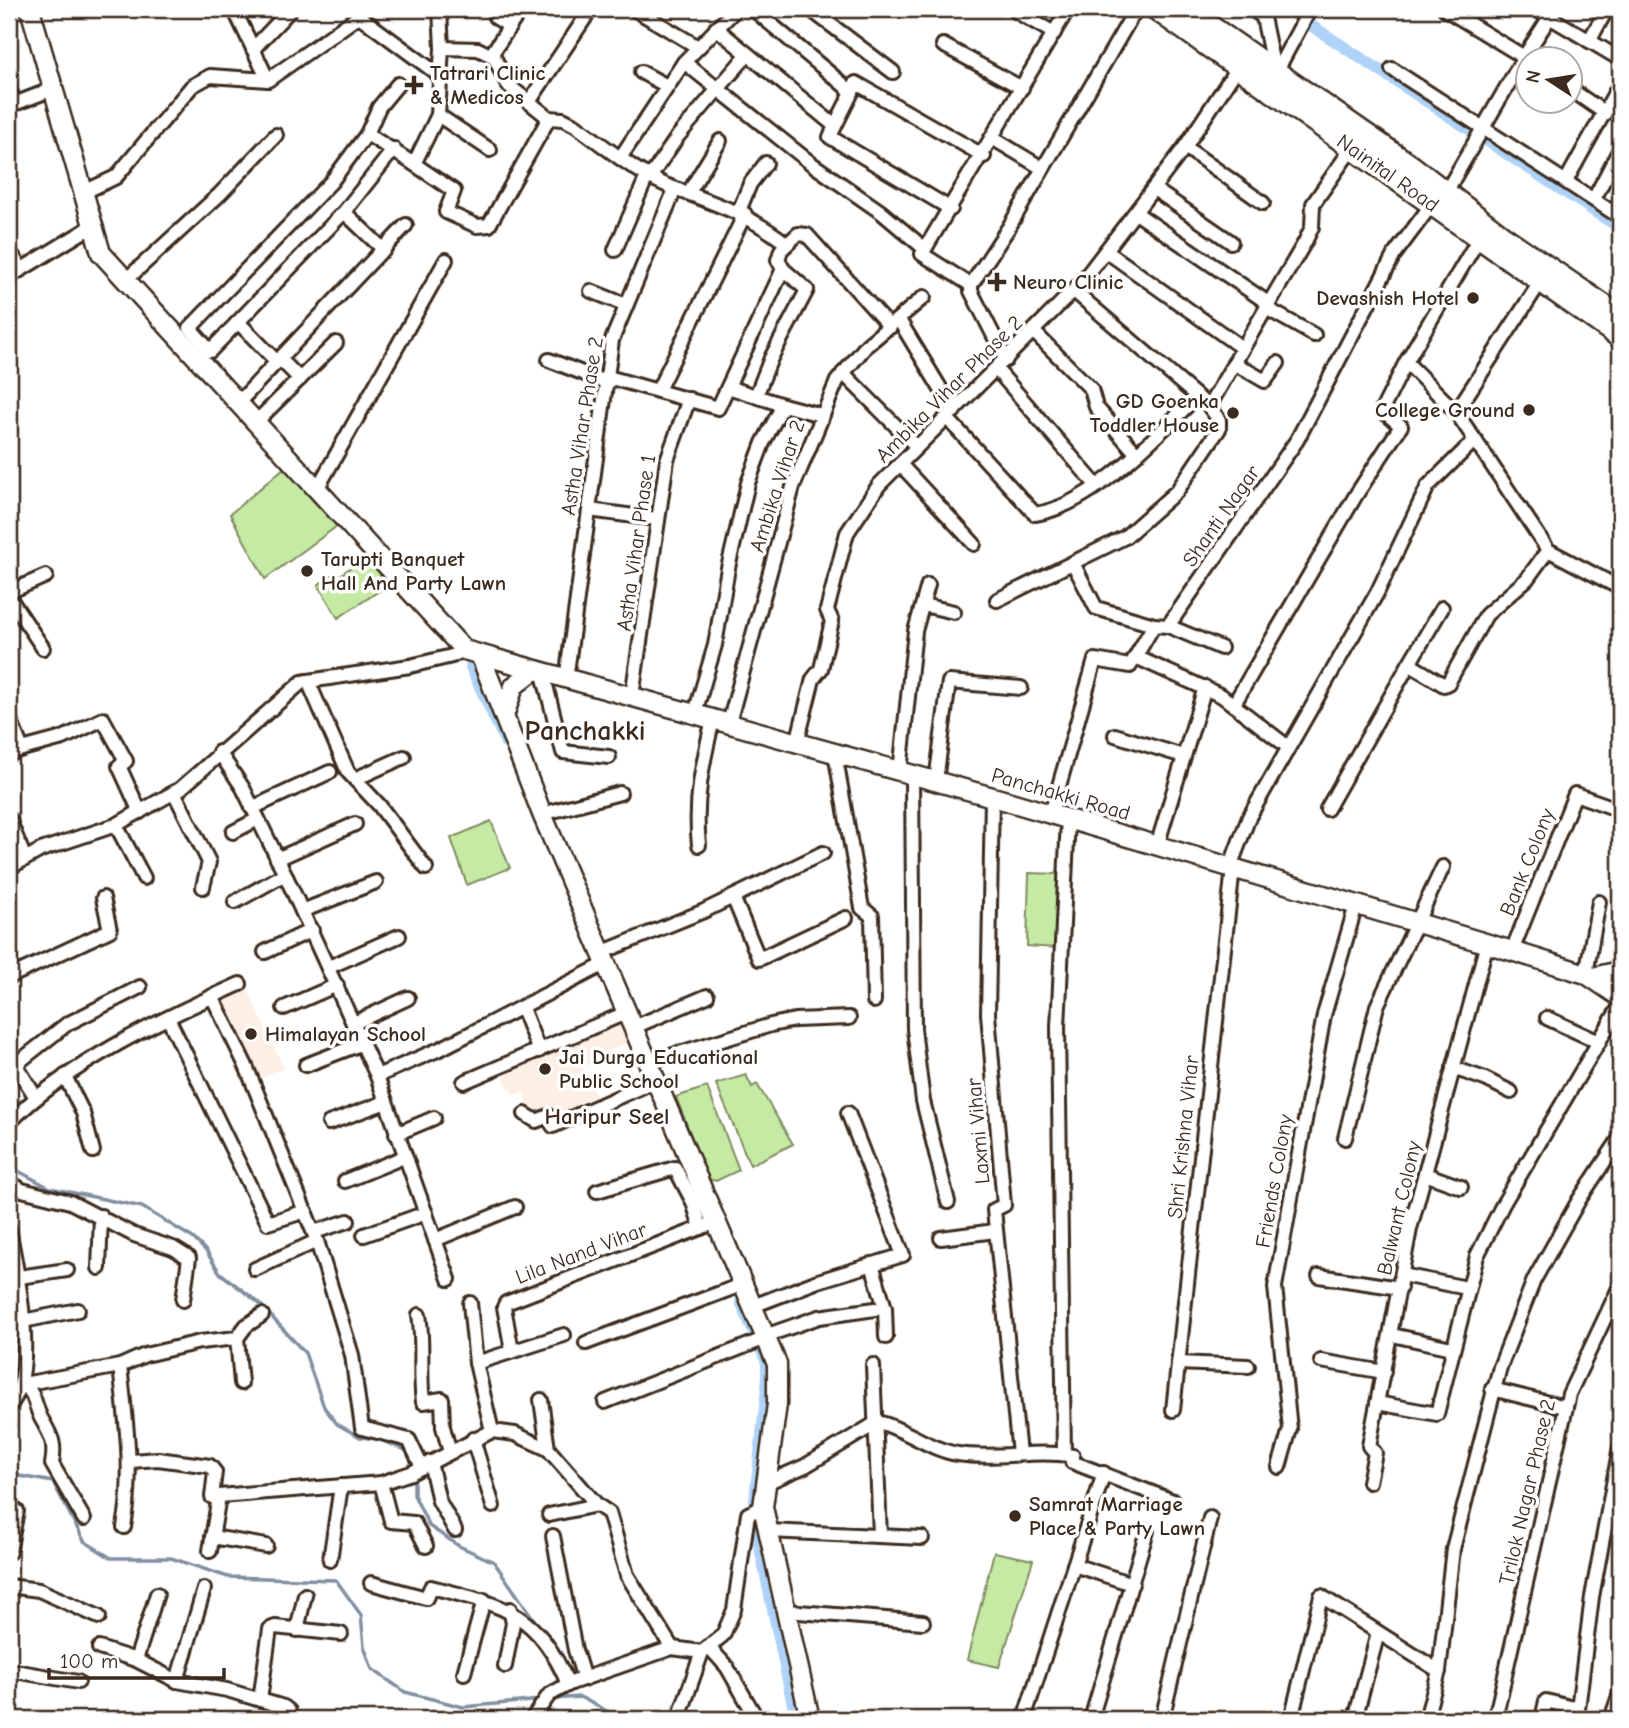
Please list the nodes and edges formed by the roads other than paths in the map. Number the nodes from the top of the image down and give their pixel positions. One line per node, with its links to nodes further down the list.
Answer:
1 (30, 9): 52 (main road)
2 (234, 9): 32 (street)
3 (291, 9): 32 (street)
4 (440, 9): 31 (street)
5 (521, 9): 24 (street)
6 (591, 9): 55 (street)
7 (634, 9): 30 (street)
8 (736, 9): 25 (street)
9 (753, 9): 53 (street)
10 (810, 9): 41 (street)
11 (1069, 9): 26 (street)
12 (1136, 9): 75 (street)
13 (1156, 9): 37 (highway, Nainital Road)
14 (1185, 9): 37 (highway, Nainital Road)
15 (1252, 9): 45 (street)
16 (1445, 9): 33 (street)
17 (1536, 9): 21 (street)
18 (1607, 9): 27 (street)
19 (355, 12): 42 (street); 44 (street)
20 (1017, 12): 26 (street)
21 (1553, 13): 27 (street); 29 (street, Shanti Nagar)
22 (1306, 16): 45 (street)
23 (495, 17): 24 (street)
24 (509, 26): 34 (street)
25 (716, 28): 30 (street); 35 (street)
26 (1054, 33): 50 (street)
27 (1589, 40): 36 (street)
28 (943, 45): 50 (street)
29 (1531, 46)
30 (698, 47): 38 (street)
31 (442, 48): 34 (street); 42 (street)
32 (253, 49): 44 (street)
33 (1514, 51)
34 (491, 55): 55 (street)
35 (747, 55): 49 (street); 60 (street)
36 (1620, 59)
37 (1243, 61): 45 (highway, Nainital Road); 67 (street, Ambika Vihar Phase 2)
38 (684, 62): 48 (street); 49 (street)
39 (1392, 69): 61 (street)
40 (641, 72): 48 (street)
41 (894, 72)
42 (439, 75): 58 (street)
43 (1514, 75): 61 (street, Shanti Nagar)
44 (268, 80): 81 (street)
45 (1271, 80): 66 (highway, Nainital Road)
46 (398, 84): 62 (street)
47 (1620, 84): 57 (street)
48 (667, 86): 72 (street)
49 (717, 88): 76 (street); 95 (street)
50 (1022, 88): 64 (street)
51 (9, 89): 56 (street)
52 (53, 89): 56 (street); 81 (main road)
53 (852, 92): 60 (street); 71 (street)
54 (1584, 99): 57 (street)
55 (529, 103): 59 (street)
56 (12, 104)
57 (1605, 113): 77 (street)
58 (438, 115): 70 (street); 74 (street)
59 (549, 118): 72 (street); 74 (street)
60 (835, 126): 85 (street)
61 (1482, 133): 77 (street); 82 (street, Shanti Nagar)
62 (367, 134): 68 (street); 113 (street)
63 (276, 135): 104 (street)
64 (994, 139): 71 (street); 75 (street)
65 (720, 141): 80 (street)
66 (1358, 141): 82 (highway, Nainital Road); 111 (street)
67 (1185, 147): 79 (street, Ambika Vihar Phase 2); 84 (street)
68 (394, 149): 74 (street); 86 (street)
69 (1620, 149): 83 (street)
70 (490, 150)
71 (984, 156): 85 (street)
72 (620, 158): 76 (street)
73 (766, 163): 87 (street)
74 (414, 164)
75 (1042, 168): 106 (street)
76 (650, 175): 78 (street); 98 (street)
77 (1566, 181): 83 (street)
78 (675, 189): 80 (street); 110 (street, Astha Vihar Phase 2)
79 (1154, 189): 88 (street, Ambika Vihar Phase 2); 93 (street)
80 (689, 192): 87 (street)
81 (82, 193): 91 (main road)
82 (1439, 198): 92 (highway, Nainital Road); 112 (highway, Nainital Road); 161 (street, Shanti Nagar)
83 (1594, 199): 89 (street)
84 (1263, 203)
85 (951, 209): 95 (street)
86 (344, 212): 97 (street); 113 (street)
87 (742, 213): 94 (street); 130 (street)
88 (1136, 213): 99 (street, Ambika Vihar Phase 2); 111 (street)
89 (1620, 217)
90 (406, 225): 97 (street)
91 (91, 227): 101 (street); 104 (main road)
92 (1479, 238): 105 (highway, Nainital Road); 122 (street)
93 (1231, 242)
94 (787, 244): 102 (street); 114 (street)
95 (926, 249): 106 (street)
96 (9, 250): 101 (street)
97 (384, 250): 121 (street)
98 (615, 250)
99 (1106, 251): 108 (street, Ambika Vihar Phase 2); 119 (street)
100 (446, 260): 146 (street)
101 (21, 269): 103 (street)
102 (783, 269): 129 (street); 131 (street)
103 (9, 277)
104 (127, 279): 134 (main road)
105 (1541, 281): 117 (highway, Nainital Road); 137 (street)
106 (971, 285): 125 (street)
107 (591, 291): 110 (street)
108 (1074, 291): 115 (street, Ambika Vihar Phase 2); 132 (street)
109 (925, 298): 114 (street, Ambika Vihar 2)
110 (626, 305): 128 (street, Astha Vihar Phase 2)
111 (1267, 306): 116 (street); 119 (street)
112 (1620, 317)
113 (238, 322): 121 (street)
114 (894, 323): 126 (street, Ambika Vihar 2); 138 (street)
115 (1034, 332): 125 (street, Ambika Vihar Phase 2); 143 (street)
116 (1314, 335)
117 (1620, 337)
118 (336, 343): 127 (street)
119 (1242, 348): 123 (street)
120 (549, 360): 128 (street)
121 (279, 361): 127 (street); 134 (street)
122 (1406, 362): 137 (street); 173 (street)
123 (1234, 363): 124 (street); 136 (street)
124 (1278, 363)
125 (1002, 365): 138 (street, Ambika Vihar Phase 2); 145 (street)
126 (843, 373): 139 (street, Ambika Vihar 2); 142 (street)
127 (300, 379): 140 (street)
128 (608, 380): 130 (street); 147 (street, Astha Vihar Phase 2)
129 (728, 387): 131 (street); 133 (street)
130 (659, 390): 133 (street)
131 (756, 396): 135 (street)
132 (1196, 397): 136 (street); 143 (street)
133 (689, 399): 148 (street, Astha Vihar Phase 1)
134 (239, 402): 140 (main road)
135 (783, 405): 139 (street); 174 (street)
136 (1209, 406): 151 (street)
137 (1456, 412): 141 (street)
138 (951, 414): 142 (street, Ambika Vihar Phase 2); 145 (street)
139 (821, 415): 177 (street, Ambika Vihar 2)
140 (257, 421): 146 (main road)
141 (1475, 440): 150 (street); 180 (street, Shri Krishna Vihar)
142 (918, 447): 144 (street, Ambika Vihar Phase 2)
143 (1137, 454): 145 (street)
144 (900, 464): 149 (street); 179 (street, Ambika Vihar Phase 2)
145 (1096, 485)
146 (317, 489): 164 (main road)
147 (589, 510): 148 (street); 168 (street, Astha Vihar Phase 2)
148 (657, 519): 172 (street, Astha Vihar Phase 1)
149 (975, 544)
150 (1548, 550): 154 (street); 166 (street)
151 (1073, 564): 156 (street); 160 (street)
152 (46, 576): 155 (street)
153 (928, 585): 157 (street)
154 (1620, 588)
155 (9, 595): 162 (street)
156 (997, 600)
157 (922, 605): 159 (street); 189 (street)
158 (1442, 608): 166 (street)
159 (954, 612)
160 (1154, 625): 161 (street); 165 (street)
161 (1168, 626): 163 (street)
162 (43, 648)
163 (1221, 648)
164 (473, 653): 167 (main road, Panchakki Road); 169 (street); 175 (main road)
165 (1138, 658): 170 (street); 200 (street)
166 (1409, 664): 195 (street)
167 (538, 672): 168 (main road, Panchakki Road); 175 (main road); 187 (street)
168 (566, 680): 172 (main road, Panchakki Road)
169 (308, 681): 182 (street); 190 (street)
170 (1205, 687): 173 (street); 185 (street)
171 (1021, 688): 191 (street)
172 (632, 696): 174 (main road, Panchakki Road)
173 (1234, 704): 180 (street)
174 (695, 713): 177 (main road, Panchakki Road)
175 (504, 716): 199 (main road)
176 (9, 718): 181 (street)
177 (721, 721): 179 (main road, Panchakki Road); 205 (street, Ambika Vihar 2)
178 (1115, 735): 185 (street)
179 (797, 743): 183 (main road, Panchakki Road)
180 (1288, 747): 213 (street, Shri Krishna Vihar)
181 (22, 749): 184 (street); 197 (street)
182 (219, 752): 192 (street); 198 (street)
183 (835, 753): 189 (main road, Panchakki Road); 243 (street)
184 (9, 754)
185 (1183, 756): 206 (street)
186 (404, 757): 190 (street)
187 (609, 757)
188 (330, 772): 198 (street)
189 (906, 773): 191 (main road, Panchakki Road); 281 (street)
190 (355, 779): 212 (street)
191 (936, 781): 194 (main road, Panchakki Road)
192 (174, 792): 197 (street); 217 (street)
193 (620, 793): 199 (street)
194 (992, 797): 200 (main road, Panchakki Road); 289 (street, Laxmi Vihar)
195 (1327, 809)
196 (1620, 810): 229 (street, Bank Colony)
197 (140, 812): 203 (street)
198 (255, 813): 204 (street); 209 (street)
199 (542, 814): 231 (main road)
200 (1059, 816): 206 (main road, Panchakki Road); 344 (street)
201 (9, 819): 208 (street)
202 (355, 824): 209 (street)
203 (116, 825): 208 (street); 215 (street)
204 (233, 832)
205 (699, 845)
206 (1157, 846): 213 (main road, Panchakki Road)
207 (823, 853): 218 (street)
208 (25, 859): 211 (street)
209 (277, 859): 214 (street)
210 (1443, 867): 225 (street)
211 (9, 868)
212 (426, 868)
213 (1232, 868): 222 (main road, Panchakki Road); 323 (street, Shri Krishna Vihar)
214 (285, 874): 220 (street); 223 (street)
215 (144, 878)
216 (376, 882): 223 (street)
217 (203, 887)
218 (733, 897): 224 (street); 231 (street)
219 (103, 898): 235 (street)
220 (235, 902)
221 (1599, 902): 234 (street)
222 (1356, 905): 225 (main road, Panchakki Road); 346 (street, Friends Colony)
223 (302, 911): 226 (street)
224 (846, 918)
225 (1418, 923): 228 (main road, Panchakki Road); 273 (street)
226 (312, 930): 230 (street); 232 (street)
227 (399, 936): 232 (street)
228 (1486, 943): 229 (main road, Panchakki Road); 258 (street, Balwant Colony)
229 (1512, 951): 234 (main road, Panchakki Road)
230 (265, 952)
231 (602, 962): 246 (street); 247 (main road)
232 (329, 967): 237 (street)
233 (1620, 971): 234 (main road)
234 (1590, 975): 241 (main road, Panchakki Road)
235 (9, 977)
236 (240, 984): 239 (street)
237 (337, 985): 245 (street); 251 (street)
238 (140, 987): 255 (street)
239 (212, 996): 248 (street); 283 (street)
240 (707, 996): 247 (street)
241 (1620, 996)
242 (408, 998): 251 (street)
243 (874, 1001)
244 (1620, 1006): 252 (street)
245 (284, 1008)
246 (522, 1008): 254 (street); 260 (street)
247 (626, 1017): 254 (street); 256 (main road)
248 (168, 1018): 259 (street); 283 (street)
249 (849, 1018): 256 (street)
250 (1547, 1018): 252 (street)
251 (354, 1023): 253 (street)
252 (1600, 1042): 304 (street)
253 (363, 1043): 257 (street); 260 (street)
254 (539, 1051): 261 (street)
255 (12, 1059): 264 (street)
256 (650, 1062): 262 (main road)
257 (306, 1065)
258 (1453, 1068): 263 (street); 276 (street, Balwant Colony)
259 (65, 1076): 264 (street); 274 (street)
260 (377, 1076): 265 (street)
261 (464, 1082)
262 (652, 1083): 267 (street); 287 (main road)
263 (1511, 1092)
264 (35, 1096): 270 (street)
265 (386, 1102): 269 (street); 271 (street)
266 (848, 1113): 294 (street)
267 (526, 1114)
268 (434, 1118): 271 (street)
269 (329, 1123)
270 (9, 1124)
271 (396, 1134): 275 (street)
272 (1620, 1138): 330 (street)
273 (1345, 1139)
274 (93, 1152)
275 (404, 1157): 277 (street); 284 (street)
276 (1425, 1174): 279 (street); 301 (street, Balwant Colony)
277 (345, 1181)
278 (9, 1182): 285 (street)
279 (1461, 1187)
280 (597, 1191): 287 (street)
281 (948, 1202)
282 (515, 1207): 293 (street)
283 (306, 1211): 291 (street)
284 (426, 1213): 290 (street); 293 (street)
285 (101, 1216): 295 (street); 305 (street)
286 (348, 1221): 291 (street)
287 (708, 1225): 303 (main road); 320 (street, Lila Nand Vihar)
288 (9, 1230): 299 (street)
289 (995, 1231): 292 (street); 343 (street, Laxmi Vihar)
290 (364, 1235)
291 (315, 1236): 296 (street); 347 (street)
292 (940, 1238)
293 (435, 1240): 300 (street)
294 (873, 1264): 307 (street); 315 (street)
295 (99, 1268)
296 (255, 1269)
297 (67, 1270): 299 (street)
298 (1319, 1276): 301 (street)
299 (19, 1277): 312 (street)
300 (449, 1279)
301 (1401, 1282): 304 (street); 314 (street, Balwant Colony)
302 (1620, 1286): 335 (street, Trilok Nagar Phase 2)
303 (738, 1287): 307 (main road); 318 (street)
304 (1467, 1288): 319 (street)
305 (183, 1300)
306 (470, 1303): 322 (street)
307 (753, 1307): 317 (main road)
308 (875, 1309): 317 (street)
309 (78, 1310): 312 (street)
310 (262, 1315): 316 (street)
311 (419, 1315): 342 (street)
312 (23, 1321): 329 (street)
313 (564, 1335): 320 (street)
314 (1392, 1335): 319 (street); 327 (street, Balwant Colony)
315 (886, 1337)
316 (237, 1338): 325 (street); 328 (street)
317 (762, 1339): 332 (street); 349 (main road)
318 (586, 1343)
319 (1452, 1348): 333 (street)
320 (512, 1351): 322 (street)
321 (1321, 1361): 327 (street)
322 (476, 1363): 338 (street)
323 (1178, 1363): 326 (street); 336 (street, Shri Krishna Vihar)
324 (873, 1365): 337 (street)
325 (120, 1366): 329 (street); 345 (street)
326 (1248, 1366)
327 (1384, 1372): 333 (street, Balwant Colony)
328 (241, 1383)
329 (23, 1384): 334 (street); 361 (street)
330 (1492, 1389): 335 (street); 394 (street)
331 (541, 1401): 341 (street)
332 (606, 1402)
333 (1377, 1403): 350 (street, Balwant Colony)
334 (9, 1406)
335 (1565, 1407): 402 (street, Trilok Nagar Phase 2)
336 (1173, 1410)
337 (878, 1422): 343 (street); 349 (street); 367 (street)
338 (492, 1431): 339 (street); 341 (street)
339 (473, 1439): 342 (street); 356 (street)
340 (1620, 1447): 414 (street)
341 (548, 1449): 355 (street)
342 (450, 1452): 347 (street)
343 (1019, 1454): 344 (street)
344 (1064, 1454): 348 (street)
345 (131, 1461): 353 (street); 362 (street)
346 (1279, 1467)
347 (420, 1468): 351 (street); 363 (street)
348 (1104, 1473): 354 (street); 373 (street)
349 (766, 1482): 357 (main road)
350 (1369, 1482)
351 (381, 1483): 352 (street); 370 (street)
352 (341, 1486): 353 (street); 372 (street)
353 (219, 1496): 369 (street)
354 (1173, 1501)
355 (597, 1505): 359 (street); 389 (street)
356 (493, 1506)
357 (757, 1509): 364 (main road); 390 (street)
358 (16, 1511): 371 (street)
359 (549, 1515)
360 (1210, 1518): 410 (street)
361 (84, 1519)
362 (124, 1527)
363 (455, 1530)
364 (768, 1531): 367 (street); 382 (main road)
365 (1147, 1531): 375 (street)
366 (553, 1536): 396 (street)
367 (880, 1536): 368 (street)
368 (922, 1538)
369 (266, 1546)
370 (426, 1546)
371 (9, 1552)
372 (330, 1560)
373 (1074, 1565): 375 (street); 408 (street)
374 (371, 1583): 380 (street)
375 (1132, 1584): 409 (street)
376 (9, 1586): 383 (street)
377 (204, 1589): 397 (street)
378 (158, 1594): 391 (street)
379 (305, 1595): 385 (street)
380 (484, 1600): 381 (street); 395 (street)
381 (510, 1609): 392 (street); 399 (street)
382 (786, 1611): 384 (street); 407 (main road)
383 (99, 1617)
384 (923, 1622)
385 (297, 1630): 387 (street); 401 (street)
386 (1378, 1633): 394 (street); 411 (street); 412 (street)
387 (341, 1634)
388 (99, 1648): 391 (street)
389 (672, 1648): 390 (street); 396 (street)
390 (705, 1650): 403 (street); 406 (street)
391 (136, 1660): 397 (street)
392 (505, 1666)
393 (9, 1670): 398 (street)
394 (1440, 1671): 413 (street)
395 (464, 1673)
396 (584, 1679): 399 (street)
397 (177, 1681): 401 (street)
398 (78, 1682)
399 (568, 1684): 405 (street)
400 (1620, 1693): 415 (street)
401 (260, 1700): 404 (street)
402 (1496, 1715)
403 (679, 1718)
404 (290, 1719)
405 (532, 1719)
406 (757, 1719)
407 (810, 1719)
408 (1024, 1719)
409 (1091, 1719)
410 (1162, 1719)
411 (1291, 1719)
412 (1355, 1719)
413 (1426, 1719)
414 (1542, 1719)
415 (1611, 1719)

